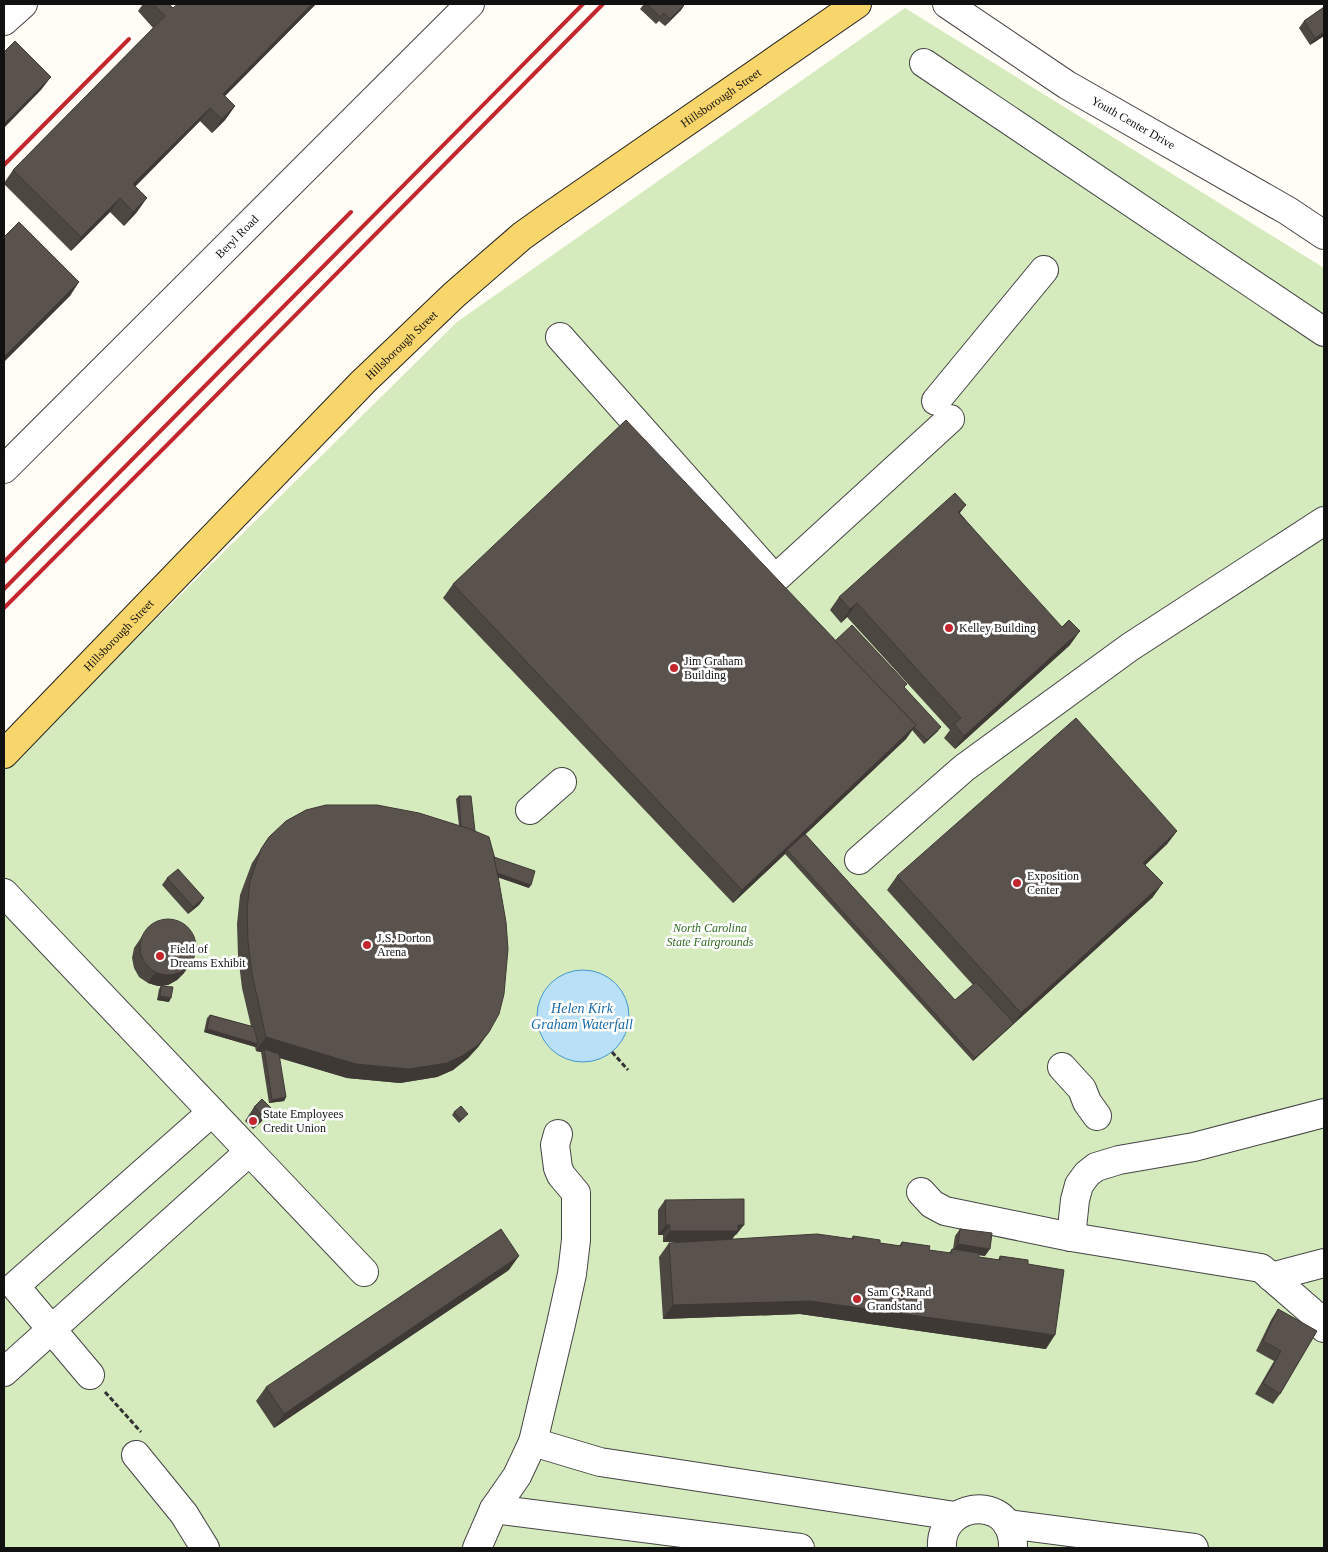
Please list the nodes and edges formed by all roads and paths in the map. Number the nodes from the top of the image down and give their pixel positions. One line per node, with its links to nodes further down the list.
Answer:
1 (23, 4): 5 (street)
2 (470, 4): 11 (street, Beryl Road)
3 (857, 4): 13 (main road, Hillsborough Street)
4 (947, 4): 7 (street, Youth Center Drive)
5 (4, 21)
6 (924, 63): 9 (street)
7 (1324, 235)
8 (1044, 270): 10 (street)
9 (1324, 332)
10 (560, 337)
11 (4, 469)
12 (1324, 521): 16 (street)
13 (4, 754)
14 (562, 782): 15 (street)
15 (530, 810)
16 (859, 860)
17 (4, 893): 21 (street)
18 (612, 1052): 20 (path)
19 (1062, 1067): 23 (street)
20 (628, 1070)
21 (212, 1112): 25 (street); 31 (street)
22 (1324, 1113): 27 (street)
23 (1097, 1116)
24 (558, 1134): 36 (street)
25 (249, 1152): 29 (street); 33 (street)
26 (921, 1192): 27 (street)
27 (1071, 1237): 30 (street)
28 (1324, 1263): 30 (street)
29 (364, 1272)
30 (1271, 1277): 32 (street)
31 (9, 1280): 33 (street)
32 (1324, 1328)
33 (51, 1330): 34 (street); 35 (street)
34 (4, 1372)
35 (90, 1375): 37 (path)
36 (533, 1442): 38 (street); 39 (street)
37 (140, 1445): 41 (street)
38 (494, 1509): 42 (street); 43 (street)
39 (955, 1516): 40 (street); 44 (street)
40 (1010, 1536): 45 (street)
41 (205, 1548)
42 (477, 1548)
43 (800, 1548)
44 (942, 1548)
45 (1194, 1548)

